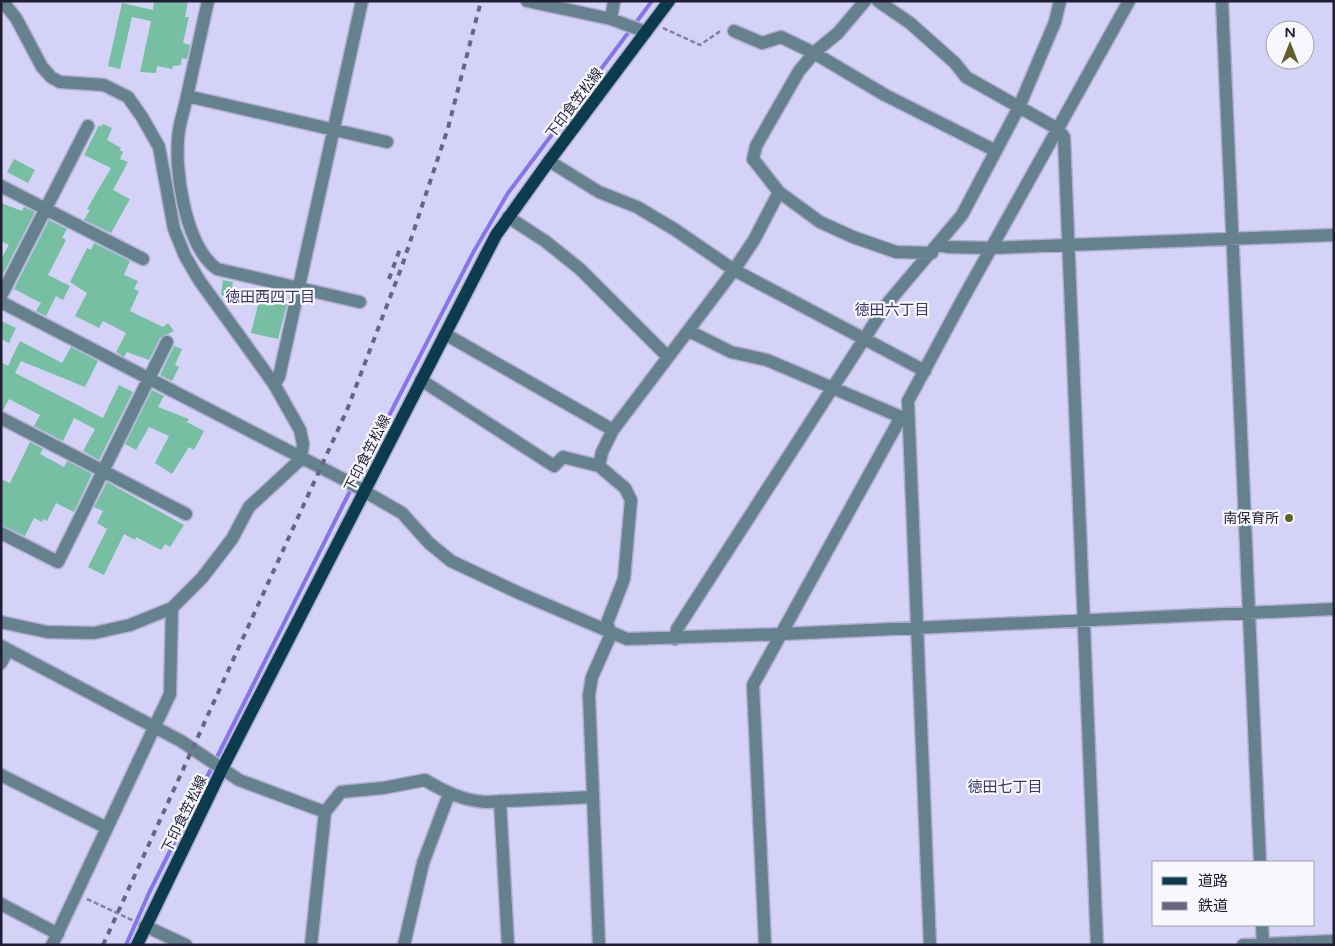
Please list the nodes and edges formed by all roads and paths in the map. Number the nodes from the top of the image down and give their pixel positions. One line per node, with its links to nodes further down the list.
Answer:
1 (2, 1): 47 (street)
2 (208, 1): 16 (street)
3 (362, 1): 20 (street)
4 (527, 1): 12 (street)
5 (614, 1): 12 (street)
6 (669, 1): 13 (main road, 下印食笠松線)
7 (865, 1): 15 (street)
8 (878, 1): 17 (street)
9 (1060, 1): 17 (street)
10 (1129, 1): 19 (street)
11 (1222, 1): 29 (street)
12 (615, 20): 13 (street)
13 (647, 29): 14 (path); 23 (main road, 下印食笠松線)
14 (734, 31): 15 (street)
15 (814, 53): 22 (street); 25 (street)
16 (187, 96): 20 (street); 35 (street)
17 (1019, 107): 19 (street); 22 (street)
18 (88, 126): 26 (street)
19 (1058, 129): 30 (street); 31 (street)
20 (333, 130): 21 (street); 35 (street)
21 (387, 142)
22 (996, 151): 32 (street)
23 (549, 161): 27 (main road, 下印食笠松線); 34 (street)
24 (1, 186): 26 (street)
25 (779, 192): 32 (street); 34 (street)
26 (45, 209): 33 (street); 36 (street)
27 (508, 217): 40 (main road, 下印食笠松線); 43 (street)
28 (1334, 235): 29 (street)
29 (1233, 239): 30 (street); 60 (street)
30 (1069, 245): 31 (street); 61 (street)
31 (992, 248): 32 (street); 44 (street)
32 (935, 249): 41 (street)
33 (143, 259)
34 (734, 270): 39 (street); 41 (street)
35 (297, 288): 38 (street); 47 (street)
36 (1, 296)
37 (1, 302): 45 (street)
38 (360, 302)
39 (689, 331): 43 (street); 48 (street)
40 (445, 334): 46 (main road, 下印食笠松線); 51 (street)
41 (864, 339): 44 (street); 48 (street)
42 (167, 342): 45 (street)
43 (668, 358): 51 (street)
44 (925, 371): 49 (street)
45 (149, 380): 52 (street); 54 (street)
46 (421, 380): 53 (street); 55 (main road, 下印食笠松線)
47 (274, 384): 52 (street)
48 (832, 387): 49 (street); 66 (street)
49 (904, 417): 63 (street); 65 (street)
50 (1, 418): 54 (street)
51 (613, 430): 53 (street)
52 (301, 459): 55 (street); 58 (street)
53 (599, 466): 64 (street)
54 (103, 470): 56 (street); 57 (street)
55 (362, 490): 64 (street); 70 (main road, 下印食笠松線)
56 (186, 514)
57 (1, 533)
58 (172, 608): 62 (street); 69 (street)
59 (1334, 609): 60 (street)
60 (1249, 613): 61 (street); 77 (street)
61 (1083, 620): 63 (street); 93 (street)
62 (1, 622)
63 (916, 628): 65 (street); 92 (street)
64 (611, 634): 66 (street); 73 (street)
65 (782, 634): 66 (street); 91 (street)
66 (675, 639)
67 (5, 648): 68 (street); 69 (street)
68 (1, 663)
69 (156, 727): 70 (street); 76 (street)
70 (221, 766): 75 (street); 80 (main road, 下印食笠松線)
71 (1, 775): 76 (street)
72 (449, 794): 74 (street); 75 (street); 88 (street)
73 (592, 797): 74 (street); 90 (street)
74 (500, 801): 89 (street)
75 (325, 812): 87 (street)
76 (107, 828): 78 (street)
77 (1260, 861)
78 (76, 895): 80 (path); 82 (street)
79 (1, 904): 82 (street)
80 (145, 926): 85 (main road, 下印食笠松線); 86 (street)
81 (1262, 926): 84 (street)
82 (55, 939)
83 (1334, 941): 84 (street)
84 (1263, 944): 94 (street)
85 (137, 945)
86 (186, 945)
87 (311, 945)
88 (404, 945)
89 (508, 945)
90 (599, 945)
91 (765, 945)
92 (930, 945)
93 (1097, 945)
94 (1243, 945)

